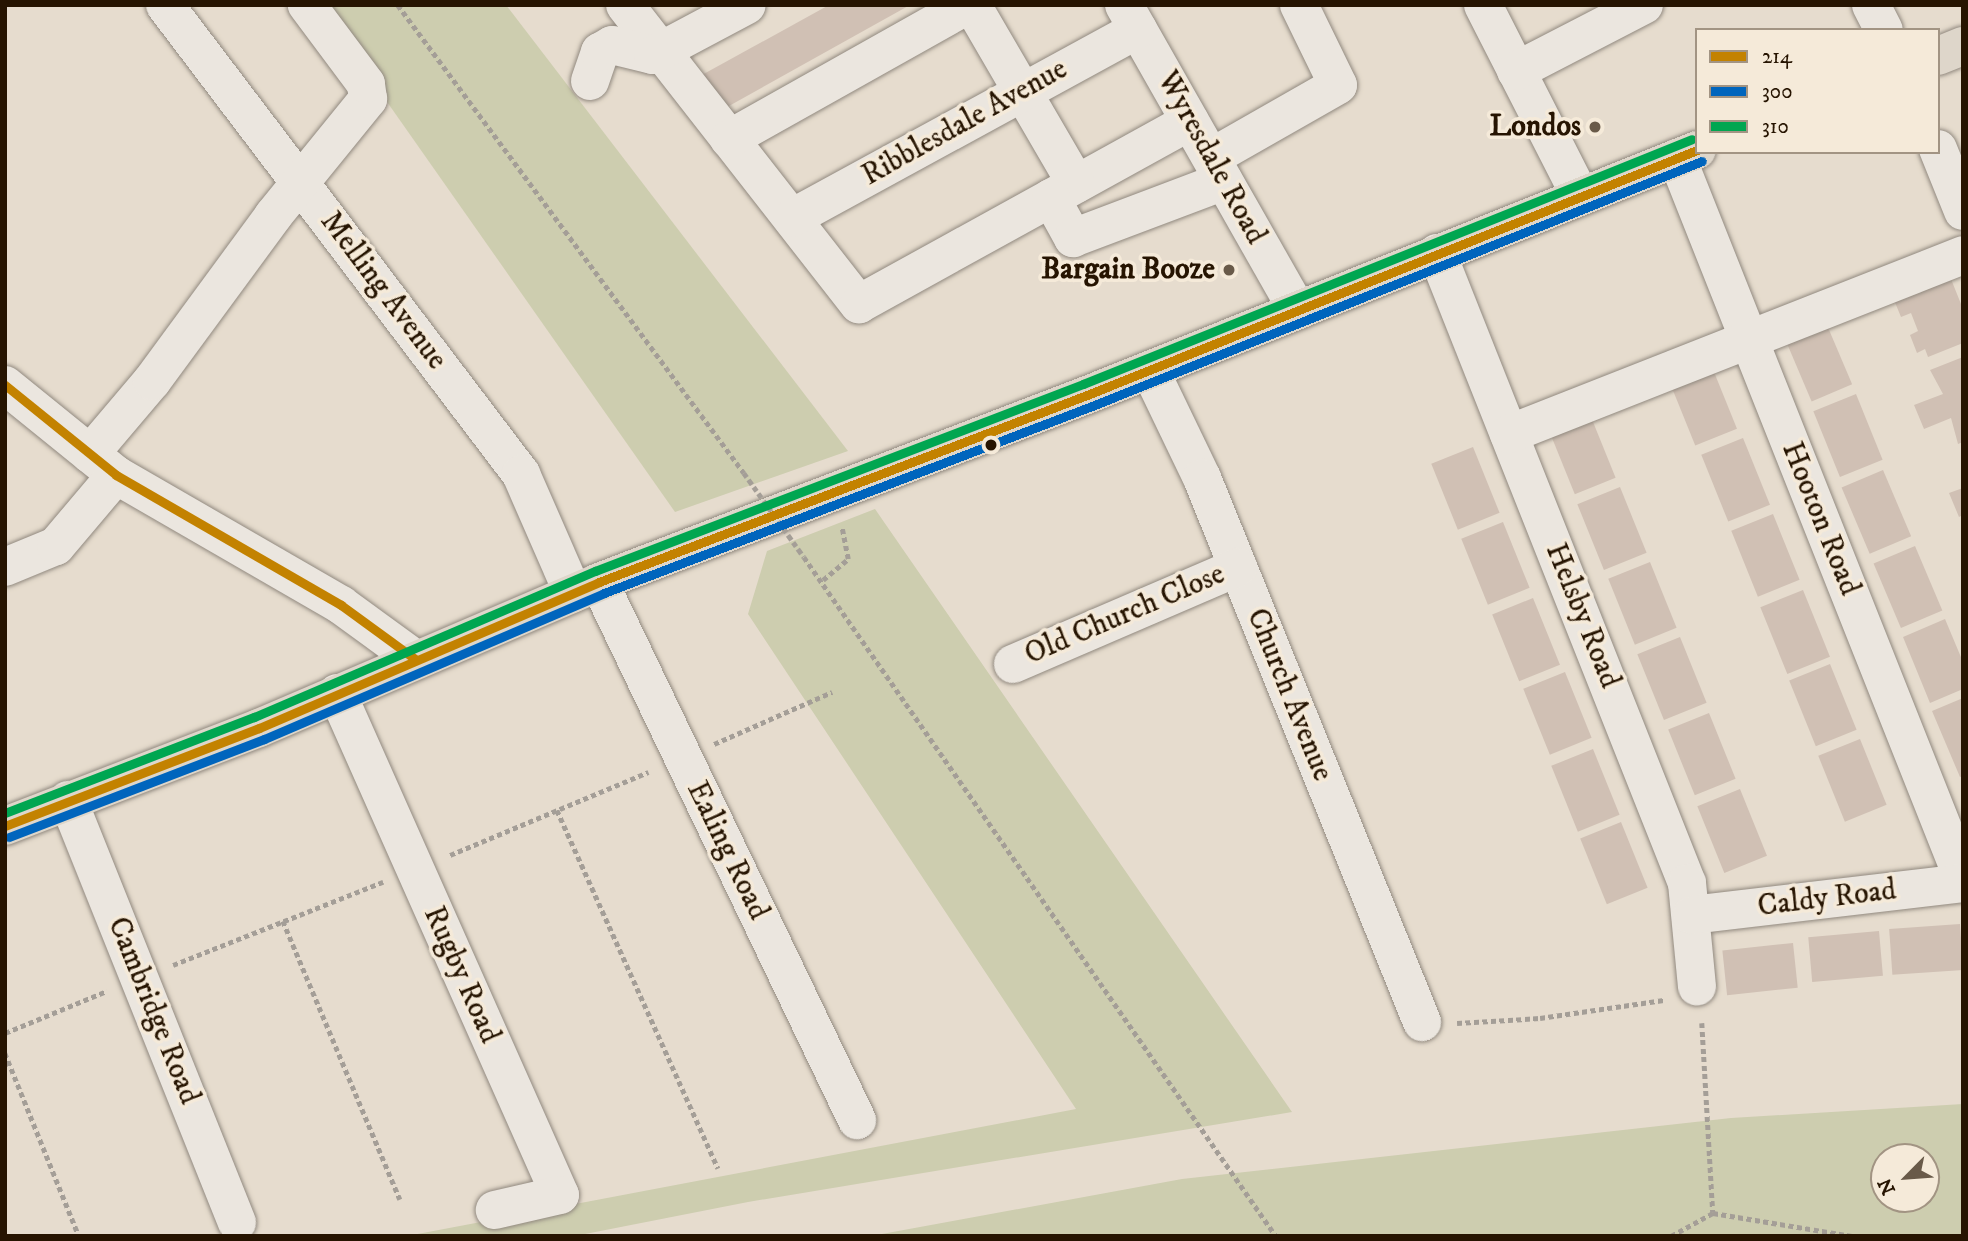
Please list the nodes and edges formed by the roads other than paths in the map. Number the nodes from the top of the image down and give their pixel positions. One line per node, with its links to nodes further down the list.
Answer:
1 (165, 5): 25 (street, Melling Avenue)
2 (307, 5): 25 (street)
3 (747, 5): 15 (street)
4 (970, 5): 19 (street); 21 (street)
5 (1299, 5): 24 (street)
6 (1483, 5): 17 (street)
7 (1626, 5): 13 (street)
8 (1644, 5): 17 (street)
9 (1871, 5): 12 (street)
10 (1131, 17): 19 (street, Ribblesdale Avenue); 20 (street, Wyresdale Road)
11 (622, 21): 15 (street); 18 (street)
12 (1883, 28)
13 (1556, 41)
14 (1963, 46): 16 (highway)
15 (662, 51): 21 (street)
16 (1940, 54)
17 (1516, 71): 27 (street)
18 (590, 81)
19 (1023, 92): 26 (street); 29 (street, Ribblesdale Avenue)
20 (1190, 121): 24 (street, Wyresdale Road); 26 (street)
21 (729, 139): 29 (street)
22 (1687, 154): 27 (highway); 33 (street, Hooton Road)
23 (1940, 154): 28 (street)
24 (1218, 169): 26 (street); 32 (street, Wyresdale Road)
25 (301, 182): 37 (street); 40 (street, Melling Avenue)
26 (1063, 191): 29 (street)
27 (1580, 195): 30 (highway)
28 (1963, 211)
29 (792, 218)
30 (1437, 253): 32 (highway); 36 (street, Helsby Road)
31 (1963, 255): 33 (street)
32 (1297, 310): 34 (highway)
33 (1749, 339): 36 (street); 46 (street, Hooton Road)
34 (1150, 370): 39 (street, Church Avenue); 40 (highway)
35 (5, 385): 37 (street)
36 (1509, 433): 47 (street, Helsby Road)
37 (103, 465): 38 (street); 41 (street)
38 (5, 567)
39 (1238, 567): 42 (street, Old Church Close); 49 (street, Church Avenue)
40 (586, 588): 41 (highway); 50 (street, Ealing Road)
41 (415, 659): 43 (highway)
42 (1013, 664)
43 (337, 693): 44 (highway); 51 (street, Rugby Road)
44 (68, 800): 45 (highway); 52 (street, Cambridge Road)
45 (5, 826)
46 (1963, 881): 47 (street, Caldy Road)
47 (1692, 915): 48 (street, Helsby Road)
48 (1687, 996)
49 (1422, 1022)
50 (857, 1120)
51 (495, 1210)
52 (237, 1222)

